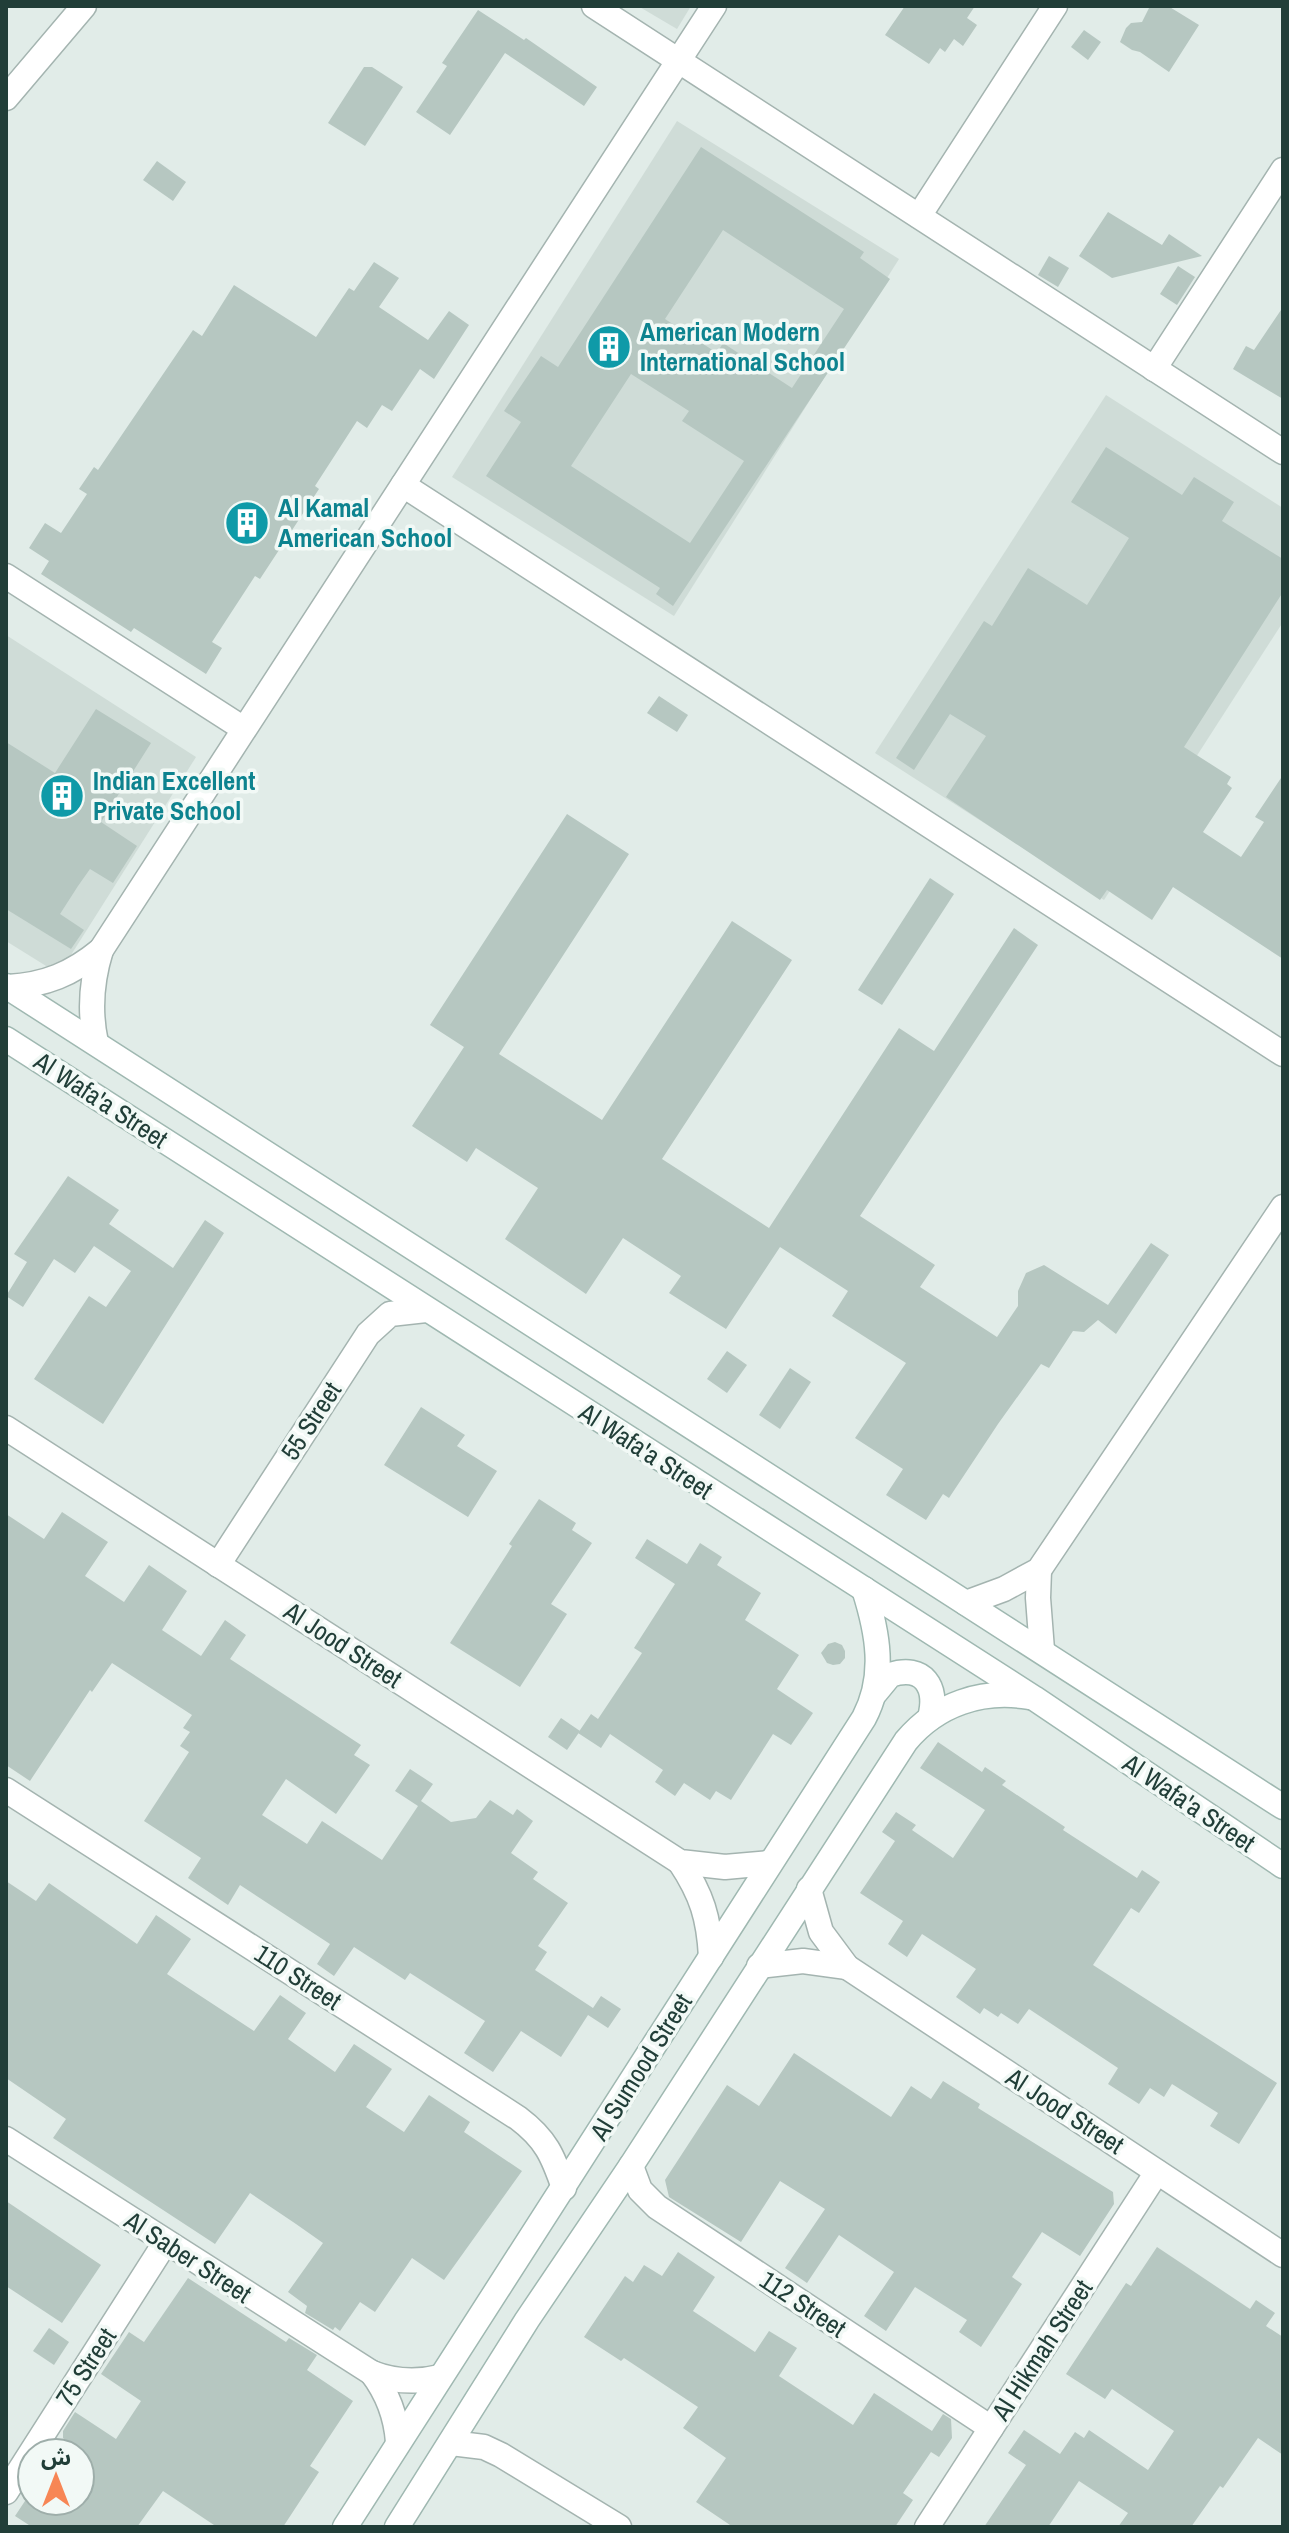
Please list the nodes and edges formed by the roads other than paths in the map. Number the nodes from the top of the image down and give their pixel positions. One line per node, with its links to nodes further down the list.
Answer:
1 (84, 6): 6 (street)
2 (594, 6): 5 (street)
3 (714, 6): 5 (street)
4 (1055, 6): 8 (street)
5 (678, 61): 8 (street); 11 (street)
6 (6, 98)
7 (1283, 170): 9 (street)
8 (919, 216): 9 (street)
9 (1154, 369): 10 (street)
10 (1283, 452)
11 (403, 485): 13 (street); 18 (street)
12 (6, 576): 13 (street)
13 (244, 729): 14 (street)
14 (101, 950): 15 (street); 17 (street)
15 (7, 986): 17 (street, Al Wafa'a Street)
16 (6, 1039): 20 (street, Al Wafa'a Street)
17 (96, 1043): 25 (street, Al Wafa'a Street)
18 (1283, 1054)
19 (1283, 1207): 23 (street)
20 (426, 1310): 22 (street, 55 Street); 24 (street, Al Wafa'a Street)
21 (6, 1428): 22 (street, Al Jood Street)
22 (218, 1565): 33 (street, Al Jood Street)
23 (1039, 1570): 25 (street); 26 (street)
24 (864, 1589): 27 (street, Al Sumood Street); 28 (street, Al Wafa'a Street)
25 (966, 1603): 26 (street, Al Wafa'a Street)
26 (1042, 1650): 31 (street, Al Wafa'a Street)
27 (876, 1692): 29 (street); 34 (street, Al Sumood Street)
28 (1034, 1698): 29 (street, Al Sumood Street); 32 (street, Al Wafa'a Street)
29 (930, 1718): 35 (street, Al Sumood Street)
30 (6, 1790): 42 (street, 110 Street)
31 (1283, 1807)
32 (1276, 1860)
33 (680, 1862): 34 (street, Al Jood Street); 36 (street, Al Jood Street)
34 (769, 1863): 36 (street, Al Sumood Street)
35 (809, 1889): 37 (street, Al Sumood Street); 38 (street, Al Jood Street)
36 (711, 1957): 42 (street, Al Sumood Street)
37 (759, 1966): 38 (street, Al Jood Street); 40 (street, Al Sumood Street)
38 (847, 1967): 41 (street, Al Jood Street)
39 (6, 2139): 43 (street, Al Saber Street)
40 (631, 2166): 47 (street, 112 Street); 49 (street, Al Sumood Street)
41 (1157, 2172): 44 (street, Al Jood Street); 47 (street, Al Hikmah Street)
42 (564, 2188): 46 (street, Al Sumood Street)
43 (165, 2243): 45 (street, Al Saber Street); 50 (street, 75 Street)
44 (1283, 2255)
45 (372, 2373): 46 (street, Al Saber Street); 48 (street, Al Saber Street)
46 (440, 2377): 48 (street, Al Sumood Street)
47 (991, 2428): 54 (street, Al Hikmah Street)
48 (398, 2442): 51 (street, Al Sumood Street)
49 (451, 2443): 52 (street, Al Sumood Street); 53 (street)
50 (6, 2492)
51 (345, 2527)
52 (397, 2527)
53 (619, 2527)
54 (927, 2527)

